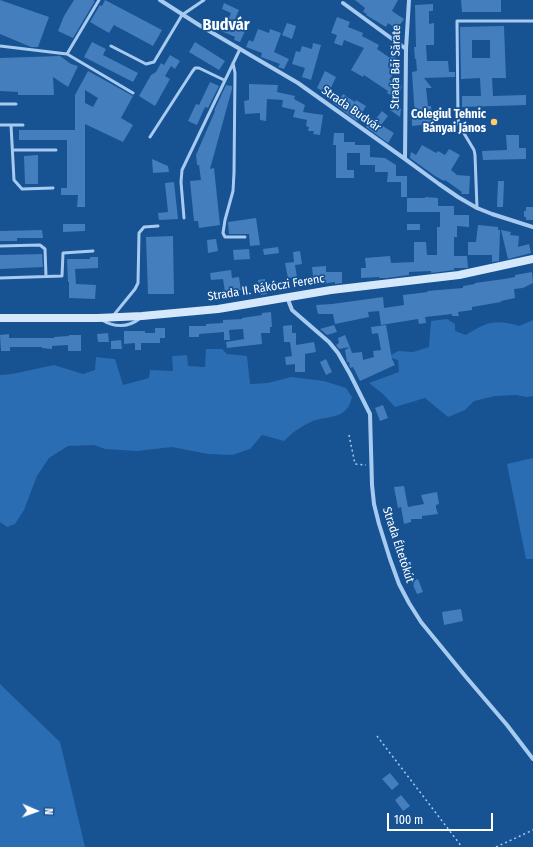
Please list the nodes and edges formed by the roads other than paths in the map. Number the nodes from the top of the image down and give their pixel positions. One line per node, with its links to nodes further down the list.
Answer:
1 (99, 0): 12 (lane)
2 (160, 0): 6 (street, Strada Budvár)
3 (204, 0): 6 (lane)
4 (409, 0): 11 (street, Strada Băi Sărate)
5 (343, 3): 11 (street)
6 (182, 15): 9 (lane); 10 (street, Strada Budvár)
7 (533, 21): 26 (lane)
8 (0, 46): 12 (lane)
9 (112, 46)
10 (240, 49): 13 (lane); 24 (street, Strada Budvár)
11 (406, 49): 24 (street, Strada Băi Sărate)
12 (67, 54): 15 (lane)
13 (233, 63): 14 (lane); 30 (lane)
14 (224, 80): 21 (lane); 27 (lane)
15 (134, 93)
16 (0, 104): 17 (lane)
17 (16, 104)
18 (0, 125): 19 (lane)
19 (11, 125): 20 (lane); 22 (lane)
20 (23, 125)
21 (150, 138)
22 (13, 150): 23 (lane); 25 (lane)
23 (56, 150)
24 (405, 159): 26 (street, Strada Budvár)
25 (53, 188)
26 (477, 208): 29 (street, Strada Budvár)
27 (184, 218)
28 (158, 226): 38 (lane)
29 (533, 227)
30 (245, 237)
31 (0, 246): 34 (lane)
32 (93, 251): 34 (lane)
33 (533, 259): 36 (main road, Strada II. Rákóczi Ferenc)
34 (46, 276): 35 (lane)
35 (0, 278)
36 (287, 297): 37 (main road, Strada II. Rákóczi Ferenc); 41 (street, Strada Éltetőkút)
37 (142, 316): 38 (main road, Strada II. Rákóczi Ferenc); 40 (lane)
38 (112, 317): 40 (main road, Strada II. Rákóczi Ferenc)
39 (0, 318): 40 (main road, Strada II. Rákóczi Ferenc)
40 (98, 318)
41 (533, 759)

